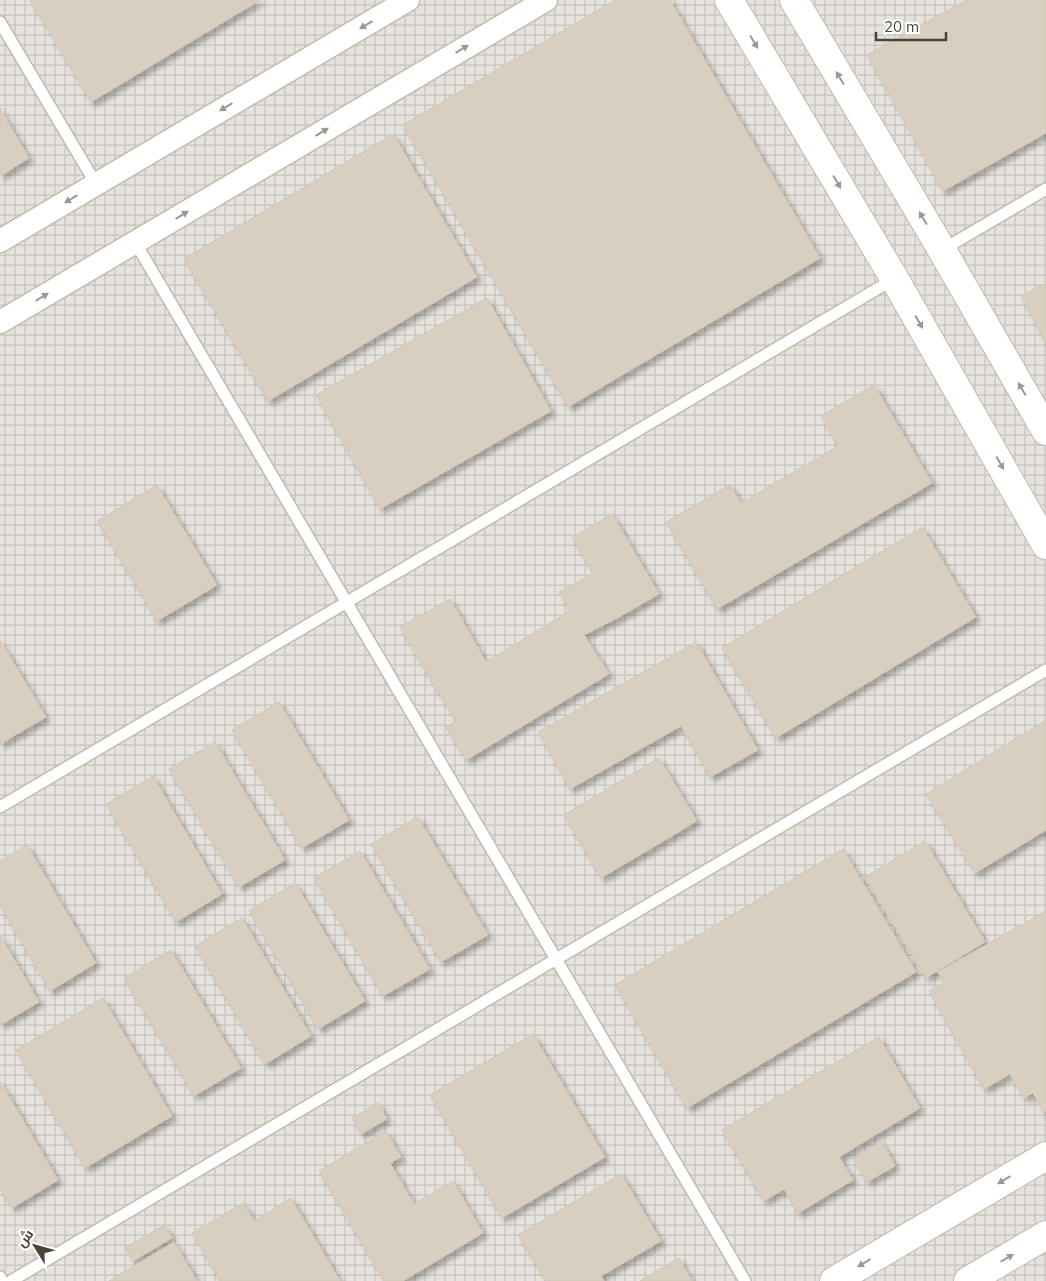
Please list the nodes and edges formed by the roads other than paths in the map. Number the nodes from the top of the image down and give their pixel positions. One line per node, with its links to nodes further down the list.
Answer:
1 (408, 0): 6 (street, one-way to 6)
2 (546, 0): 9 (street, one-way to 2)
3 (729, 0): 11 (street, one-way to 11)
4 (794, 0): 10 (street, one-way to 4)
5 (0, 22): 6 (lane)
6 (96, 184): 8 (street, one-way to 8)
7 (1046, 189): 10 (lane)
8 (0, 240)
9 (135, 242): 12 (street, one-way to 9); 15 (lane)
10 (942, 250): 13 (street, one-way to 10)
11 (894, 278): 14 (street, one-way to 14); 15 (lane)
12 (0, 322)
13 (1046, 431)
14 (1046, 545)
15 (347, 602): 17 (lane); 18 (lane)
16 (1046, 670): 18 (lane)
17 (0, 807)
18 (556, 959): 23 (lane); 24 (lane)
19 (1046, 1156): 25 (street, one-way to 25)
20 (1046, 1235): 26 (street, one-way to 20)
21 (0, 1277): 22 (lane)
22 (2, 1281)
23 (11, 1281)
24 (745, 1281)
25 (834, 1281)
26 (968, 1281)

